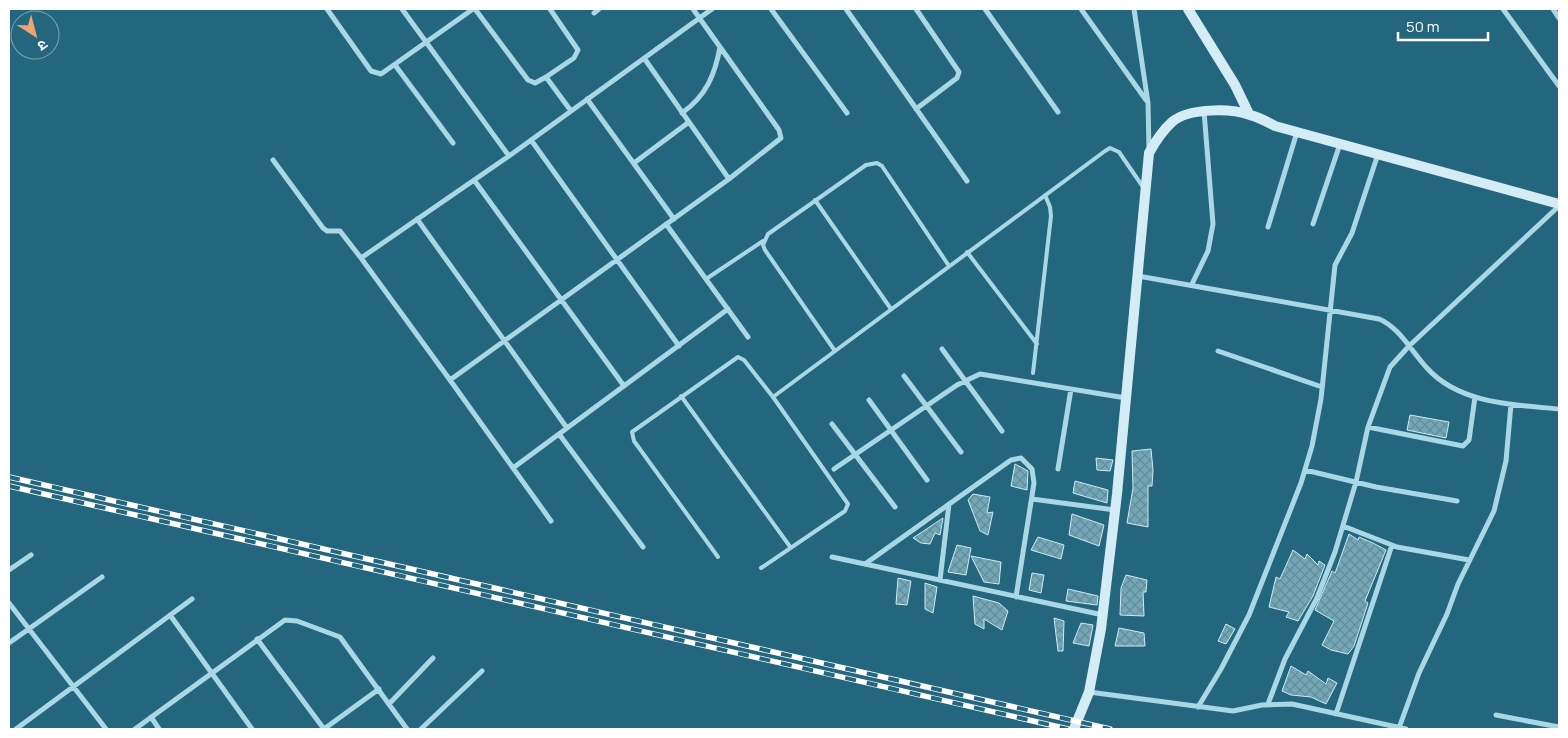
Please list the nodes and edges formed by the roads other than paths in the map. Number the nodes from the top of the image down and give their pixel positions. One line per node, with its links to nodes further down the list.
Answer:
1 (327, 9): 23 (street)
2 (402, 9): 20 (street)
3 (474, 9): 20 (street); 24 (street)
4 (550, 9): 24 (street)
5 (599, 9): 17 (street)
6 (693, 9): 18 (street)
7 (712, 9): 18 (street)
8 (771, 9): 33 (street)
9 (846, 9): 28 (street)
10 (916, 9): 28 (street)
11 (985, 9): 31 (street)
12 (1081, 9): 27 (street)
13 (1134, 9): 27 (street)
14 (1188, 9): 34 (street)
15 (1503, 9): 25 (street)
16 (1553, 9): 19 (street)
17 (594, 13)
18 (699, 18): 21 (street); 22 (street)
19 (1559, 18)
20 (426, 43): 23 (street); 42 (street)
21 (720, 47): 32 (street); 45 (street)
22 (644, 58): 26 (street); 32 (street)
23 (396, 65): 38 (street)
24 (546, 77): 30 (street)
25 (1559, 86)
26 (588, 99): 30 (street); 44 (street)
27 (1148, 103): 40 (street)
28 (916, 109): 47 (street)
29 (1204, 110): 34 (street); 40 (street); 64 (street)
30 (571, 111): 37 (street)
31 (1058, 112)
32 (682, 113): 35 (street)
33 (847, 113)
34 (1249, 114): 36 (street)
35 (689, 122): 44 (street); 45 (street)
36 (1298, 132): 39 (street); 56 (street)
37 (531, 140): 42 (street); 60 (street)
38 (453, 143)
39 (1340, 143): 41 (street); 55 (street)
40 (1149, 153): 48 (street)
41 (1378, 153): 51 (street); 68 (street)
42 (509, 156): 46 (street)
43 (273, 160): 59 (street)
44 (634, 163): 52 (street)
45 (729, 179): 52 (street)
46 (474, 180): 53 (street); 65 (street)
47 (967, 181)
48 (1145, 191): 49 (lane); 62 (street)
49 (1045, 195): 58 (lane); 71 (lane)
50 (815, 200): 57 (lane); 61 (lane); 67 (lane)
51 (1559, 205): 73 (street)
52 (674, 219): 54 (street)
53 (417, 220): 59 (street); 70 (street)
54 (666, 224): 60 (street); 63 (street)
55 (1313, 224)
56 (1268, 227)
57 (764, 239): 63 (lane); 75 (lane)
58 (967, 252): 61 (lane); 71 (lane)
59 (362, 258): 79 (street)
60 (617, 260): 65 (street); 72 (street)
61 (949, 266): 67 (lane)
62 (1137, 276): 64 (street); 87 (street)
63 (706, 279): 66 (street)
64 (1192, 284): 68 (street)
65 (561, 301): 70 (street); 81 (street)
66 (728, 309): 69 (street); 72 (street)
67 (891, 309): 75 (lane)
68 (1330, 310): 73 (street); 82 (street)
69 (748, 337)
70 (505, 341): 79 (street); 94 (street)
71 (1037, 344): 77 (lane)
72 (679, 346): 81 (street)
73 (1409, 346): 86 (street); 93 (street)
74 (942, 349): 80 (street)
75 (835, 351): 85 (lane)
76 (1218, 351): 82 (street)
77 (1034, 373)
78 (904, 376): 90 (street)
79 (450, 380): 100 (street)
80 (964, 380): 83 (street); 90 (street); 96 (street)
81 (624, 386): 94 (street)
82 (1322, 388): 103 (street)
83 (1071, 389): 87 (street); 102 (street)
84 (680, 396): 85 (lane); 115 (lane); 117 (lane)
85 (773, 397): 115 (lane)
86 (1475, 397): 89 (street); 93 (street)
87 (1126, 398): 110 (street)
88 (870, 400): 95 (street)
89 (1511, 404): 91 (street); 119 (street)
90 (927, 406): 95 (street); 98 (street)
91 (1559, 408)
92 (832, 424): 99 (street)
93 (1368, 427): 105 (street)
94 (568, 428): 97 (street)
95 (891, 430): 99 (street); 104 (street)
96 (1002, 431)
97 (559, 434): 100 (street); 114 (street)
98 (961, 452)
99 (855, 455): 101 (street); 109 (street)
100 (513, 468): 111 (street)
101 (834, 469)
102 (1058, 469)
103 (1305, 470): 105 (street); 141 (street)
104 (927, 480)
105 (1356, 482): 107 (street); 112 (street)
106 (1032, 499): 108 (street); 110 (street); 125 (street)
107 (1457, 501)
108 (949, 504): 120 (street); 124 (street)
109 (894, 507)
110 (1115, 510): 128 (street)
111 (551, 521)
112 (1343, 526): 113 (street); 140 (street)
113 (1392, 545): 119 (street); 142 (street)
114 (643, 547)
115 (791, 548): 121 (lane)
116 (31, 555): 122 (street)
117 (718, 557)
118 (832, 557): 120 (street)
119 (1469, 560): 146 (street)
120 (865, 564): 124 (street)
121 (761, 568)
122 (9, 570)
123 (102, 576): 130 (street)
124 (940, 580): 125 (street)
125 (1016, 597): 128 (street)
126 (192, 599): 129 (street)
127 (9, 603): 130 (street)
128 (1103, 615): 138 (street)
129 (170, 616): 135 (street); 136 (street)
130 (28, 629): 132 (street); 136 (street)
131 (257, 638): 135 (street); 137 (street); 137 (street)
132 (9, 643)
133 (433, 658): 139 (street)
134 (482, 671): 153 (street)
135 (212, 672): 144 (street); 151 (street)
136 (73, 687): 147 (street); 148 (street)
137 (379, 690): 139 (street)
138 (1089, 692): 141 (street); 154 (street)
139 (389, 704): 152 (street)
140 (1268, 704): 141 (street); 142 (street)
141 (1198, 707)
142 (1336, 714): 146 (street)
143 (1496, 714): 145 (street)
144 (151, 717): 149 (street); 150 (street)
145 (1559, 727)
146 (1399, 728): 155 (street)
147 (16, 729)
148 (106, 729)
149 (135, 729)
150 (159, 729)
151 (252, 729)
152 (407, 729)
153 (421, 729)
154 (1074, 729)
155 (1406, 729)

